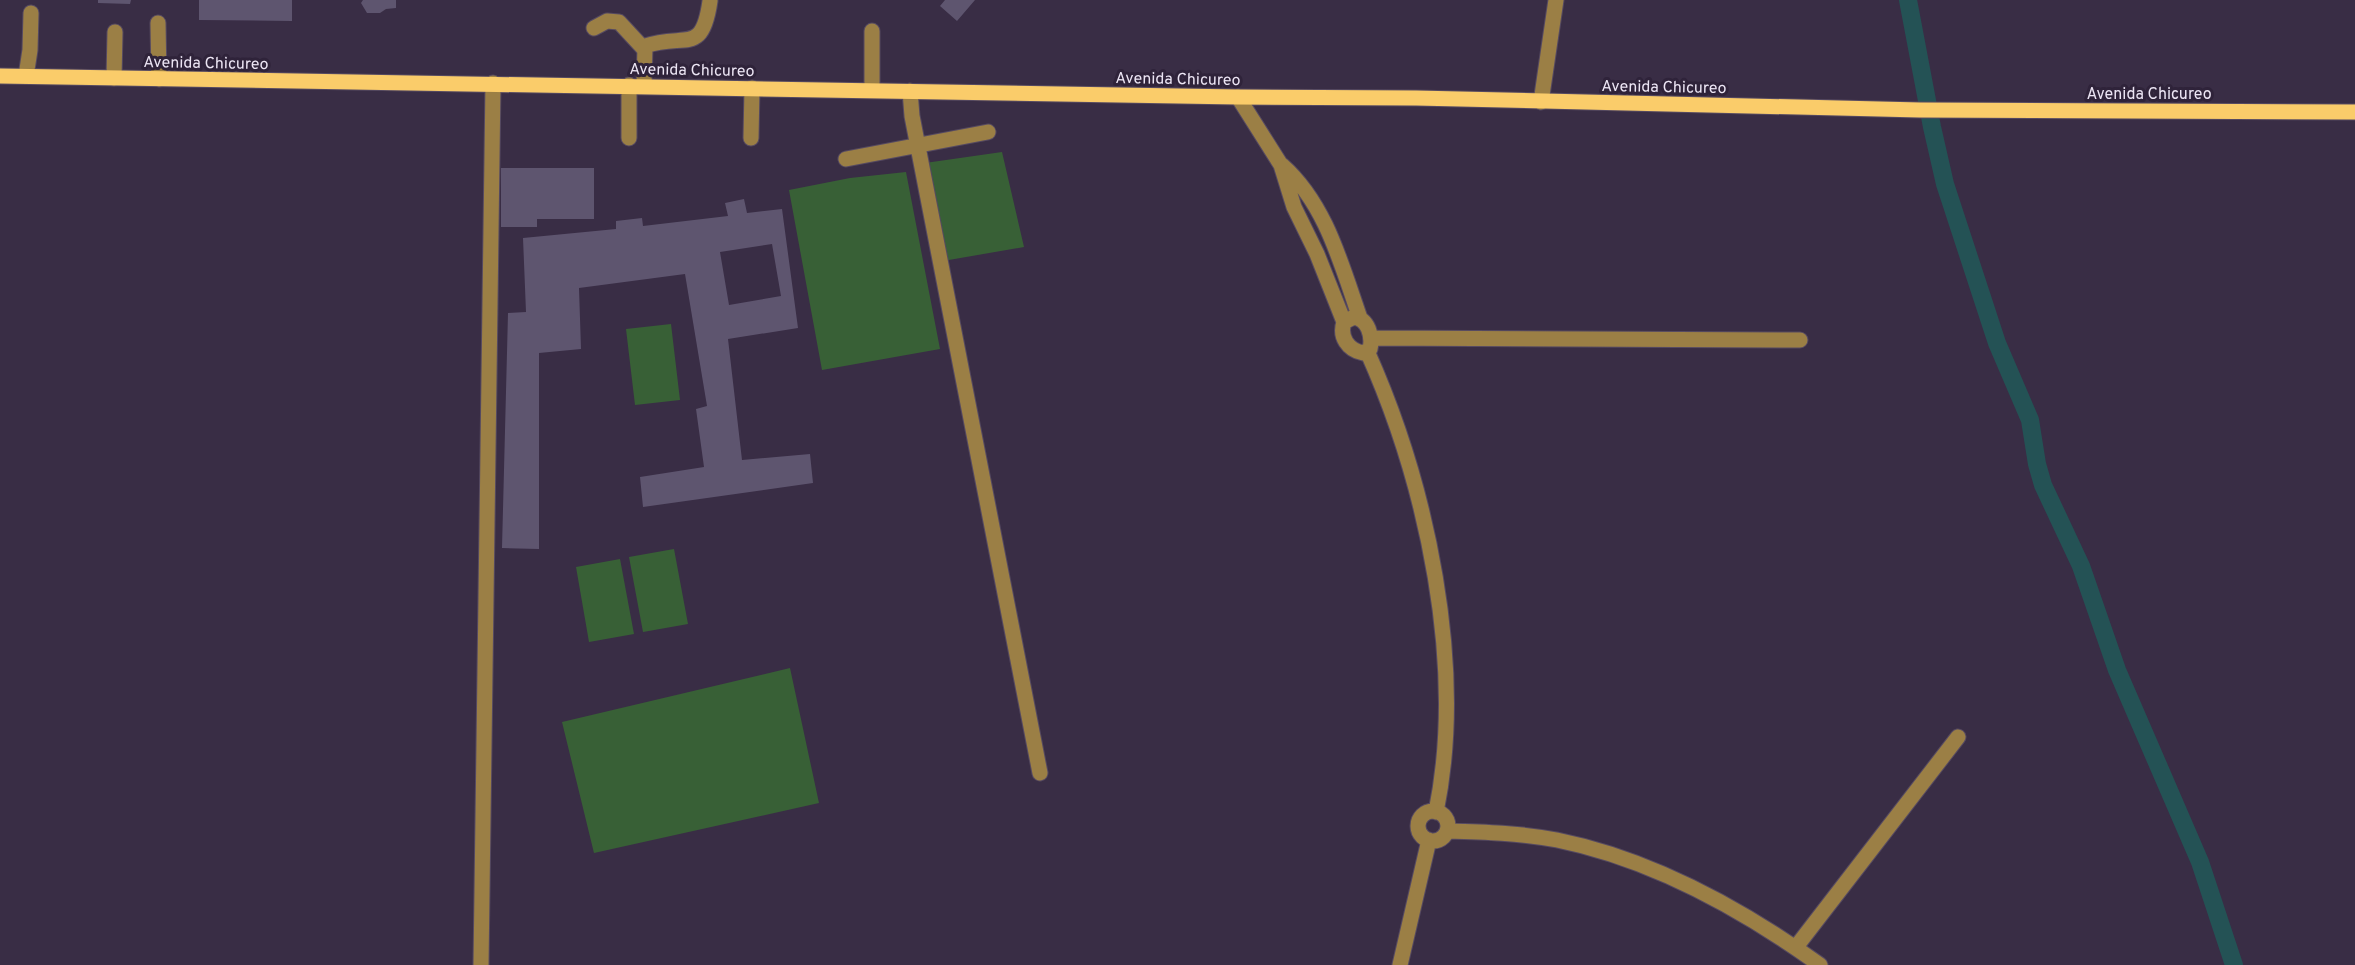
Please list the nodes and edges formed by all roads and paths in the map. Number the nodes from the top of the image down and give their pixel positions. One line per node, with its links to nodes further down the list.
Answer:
1 (1556, 0): 19 (street)
2 (710, 1): 8 (street)
3 (30, 13): 10 (street)
4 (159, 23): 12 (street)
5 (594, 28): 8 (street)
6 (872, 31): 16 (street)
7 (115, 32): 11 (street)
8 (644, 49): 14 (street)
9 (0, 76): 10 (main road, Avenida Chicureo)
10 (26, 76): 11 (main road, Avenida Chicureo)
11 (114, 78): 12 (main road, Avenida Chicureo)
12 (159, 79): 13 (main road, Avenida Chicureo)
13 (493, 83): 14 (main road, Avenida Chicureo); 37 (street)
14 (636, 86): 15 (main road, Avenida Chicureo); 22 (street)
15 (752, 88): 16 (main road, Avenida Chicureo); 23 (street)
16 (872, 90): 17 (main road, Avenida Chicureo)
17 (910, 91): 18 (main road, Avenida Chicureo); 24 (street)
18 (1238, 97): 19 (main road, Avenida Chicureo); 26 (street)
19 (1541, 102): 20 (main road, Avenida Chicureo)
20 (2355, 112)
21 (988, 132): 24 (street)
22 (630, 138)
23 (751, 138)
24 (917, 146): 25 (street); 32 (street)
25 (846, 159)
26 (1281, 165): 27 (street); 28 (street)
27 (1360, 318): 28 (street); 30 (street)
28 (1344, 322): 30 (street)
29 (1800, 340): 30 (street)
30 (1369, 345): 33 (street)
31 (1958, 737): 36 (street)
32 (1041, 773)
33 (1436, 812): 34 (street); 35 (street)
34 (1447, 831): 35 (street); 36 (street)
35 (1430, 840): 38 (street)
36 (1796, 948): 39 (street)
37 (481, 965)
38 (1400, 965)
39 (1820, 965)

